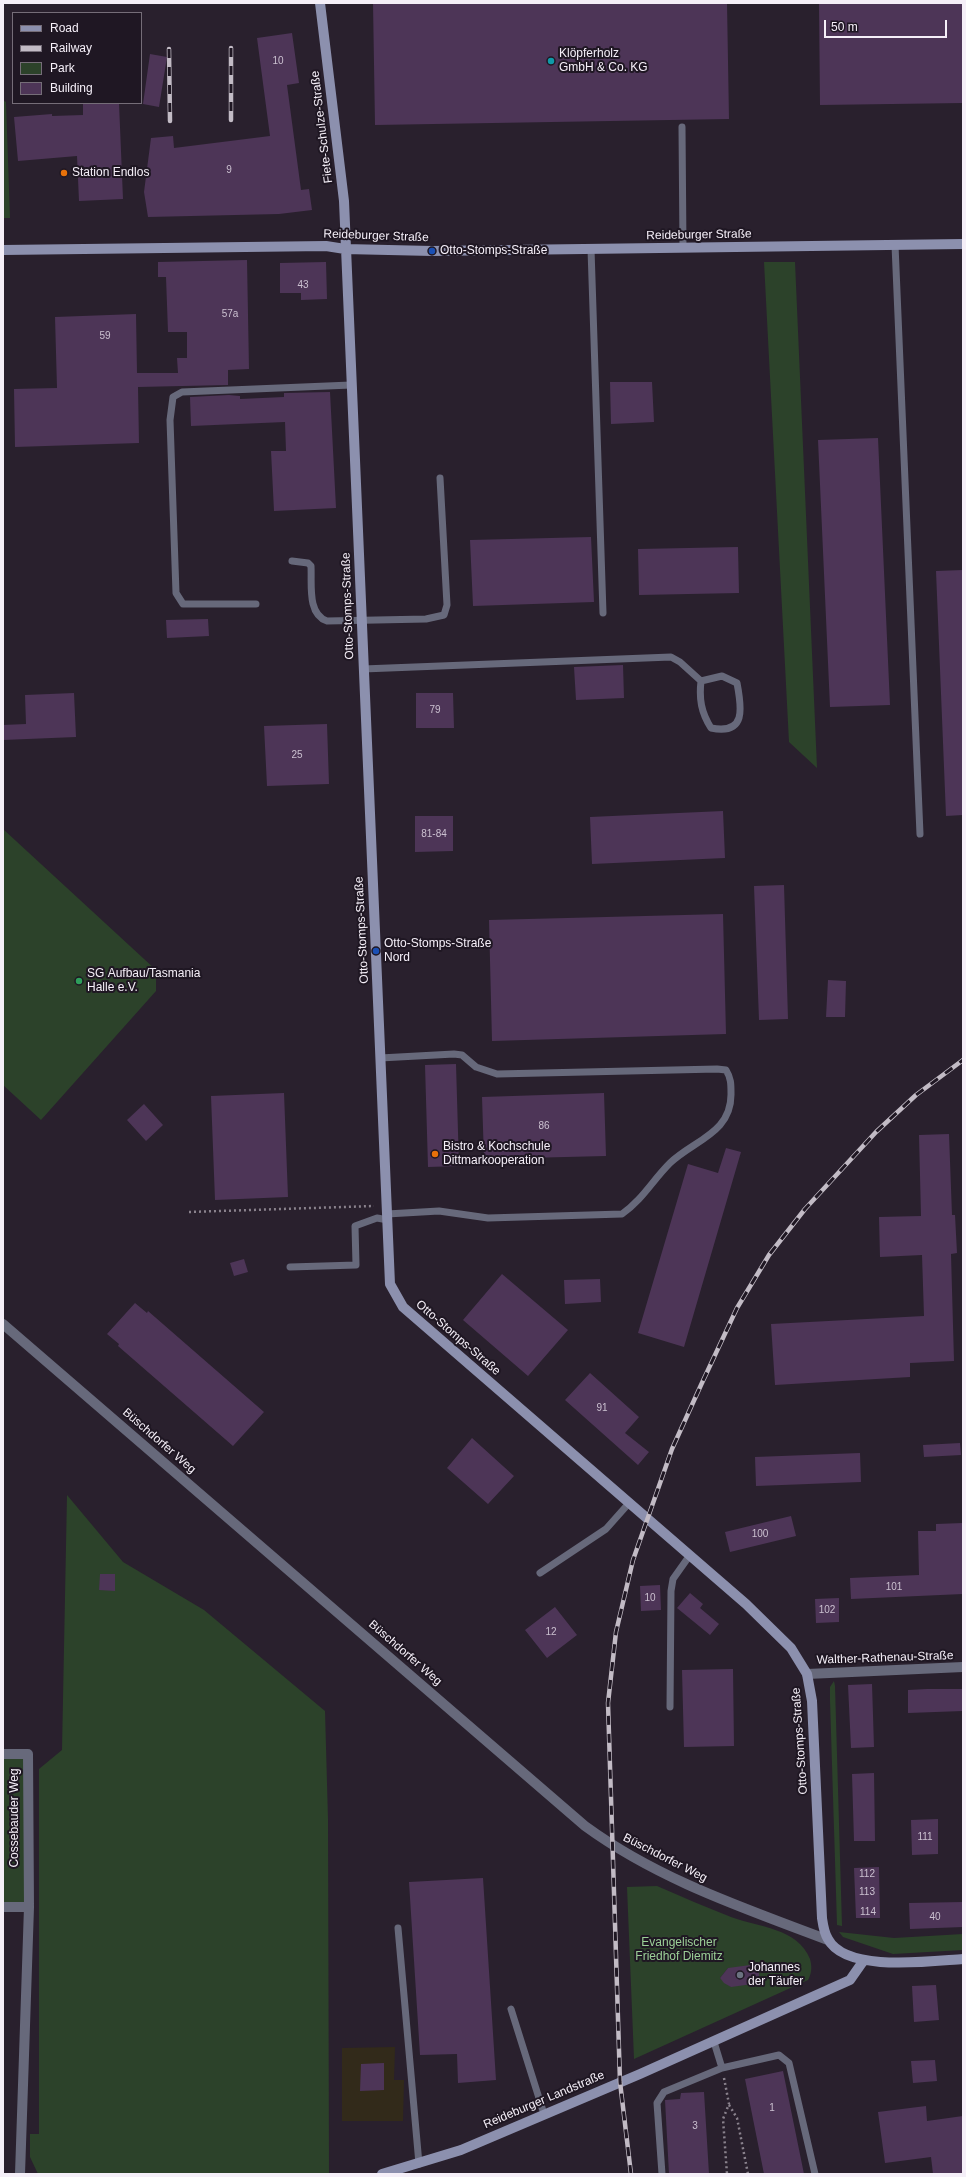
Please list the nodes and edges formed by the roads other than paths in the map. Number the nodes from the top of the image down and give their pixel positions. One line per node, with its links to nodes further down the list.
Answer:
1 (320, 3): 6 (street, Fiete-Schulze-Straße)
2 (682, 127): 5 (lane)
3 (963, 244): 4 (street, Reideburger Straße)
4 (895, 245): 5 (street, Reideburger Straße); 17 (lane)
5 (683, 248): 7 (street, Reideburger Straße)
6 (345, 249): 7 (street, Reideburger Straße); 8 (street, Reideburger Straße); 9 (street, Otto-Stomps-Straße)
7 (591, 249): 13 (lane)
8 (3, 250)
9 (351, 385): 12 (lane); 14 (street, Otto-Stomps-Straße)
10 (440, 478): 14 (lane)
11 (292, 561): 14 (lane)
12 (256, 604)
13 (603, 613)
14 (361, 621): 15 (street, Otto-Stomps-Straße)
15 (363, 669): 16 (lane); 18 (street, Otto-Stomps-Straße)
16 (701, 680): 16 (lane)
17 (920, 834)
18 (380, 1058): 19 (street, Otto-Stomps-Straße); 19 (lane)
19 (387, 1213): 20 (lane); 22 (street, Otto-Stomps-Straße)
20 (290, 1267)
21 (3, 1324): 32 (street, Büschdorfer Weg)
22 (630, 1502): 23 (street, Otto-Stomps-Straße); 24 (lane)
23 (690, 1555): 26 (street, Otto-Stomps-Straße); 27 (lane)
24 (540, 1573)
25 (963, 1667): 26 (street, Walther-Rathenau-Straße)
26 (807, 1674): 32 (street, Otto-Stomps-Straße)
27 (670, 1707)
28 (3, 1754): 30 (street, Cossebauder Weg)
29 (3, 1907): 30 (street)
30 (29, 1907): 40 (street, Cossebauder Weg)
31 (398, 1928): 39 (lane)
32 (828, 1940): 34 (street)
33 (963, 1959): 34 (street)
34 (864, 1960): 36 (street, Reideburger Landstraße)
35 (511, 2009): 38 (lane)
36 (714, 2042): 37 (lane); 38 (street, Reideburger Landstraße)
37 (722, 2068): 42 (lane); 43 (lane)
38 (544, 2114): 39 (street, Reideburger Landstraße)
39 (419, 2164): 41 (street, Reideburger Landstraße)
40 (20, 2174)
41 (382, 2174)
42 (662, 2174)
43 (814, 2174)

